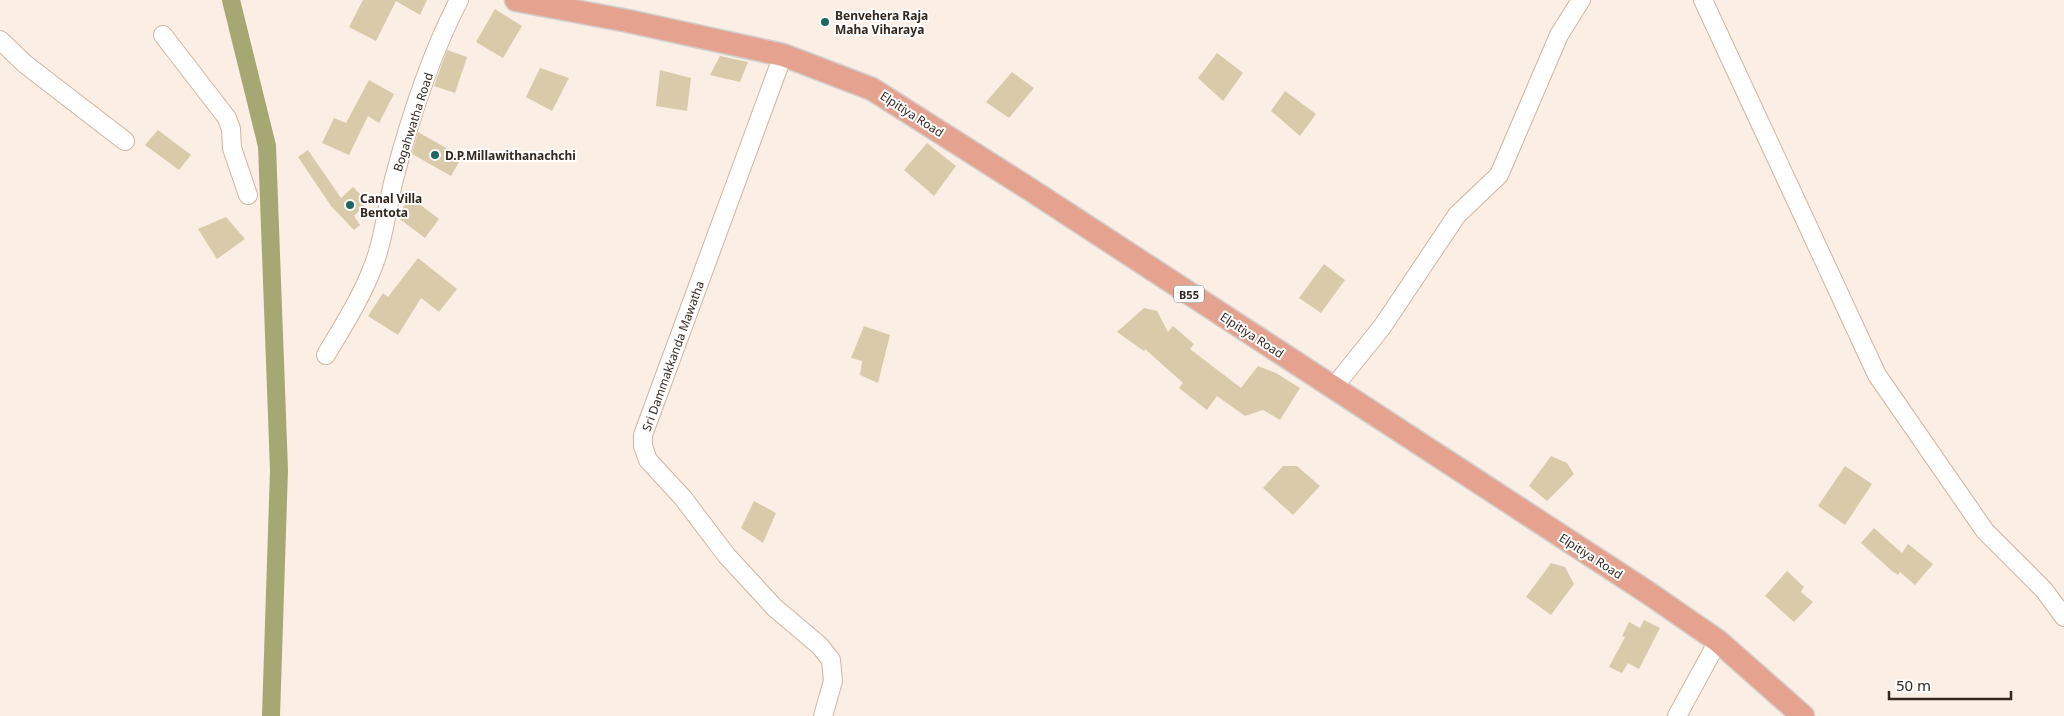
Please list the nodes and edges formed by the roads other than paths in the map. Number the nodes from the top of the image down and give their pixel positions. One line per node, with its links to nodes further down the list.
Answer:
1 (459, 0): 10 (street, Bogahwatha Road)
2 (516, 0): 7 (main road, Elpitiya Road / B55)
3 (1581, 0): 11 (street)
4 (1703, 0): 12 (street)
5 (163, 35): 9 (street)
6 (0, 40): 8 (street)
7 (783, 55): 11 (main road, Elpitiya Road / B55); 14 (street, Sri Dammakkanda Mawatha)
8 (125, 141)
9 (248, 195)
10 (326, 355)
11 (1333, 388): 13 (main road, Elpitiya Road / B55)
12 (2064, 617)
13 (1718, 641): 15 (street); 16 (main road, Elpitiya Road / B55)
14 (823, 716)
15 (1677, 716)
16 (1802, 716)

